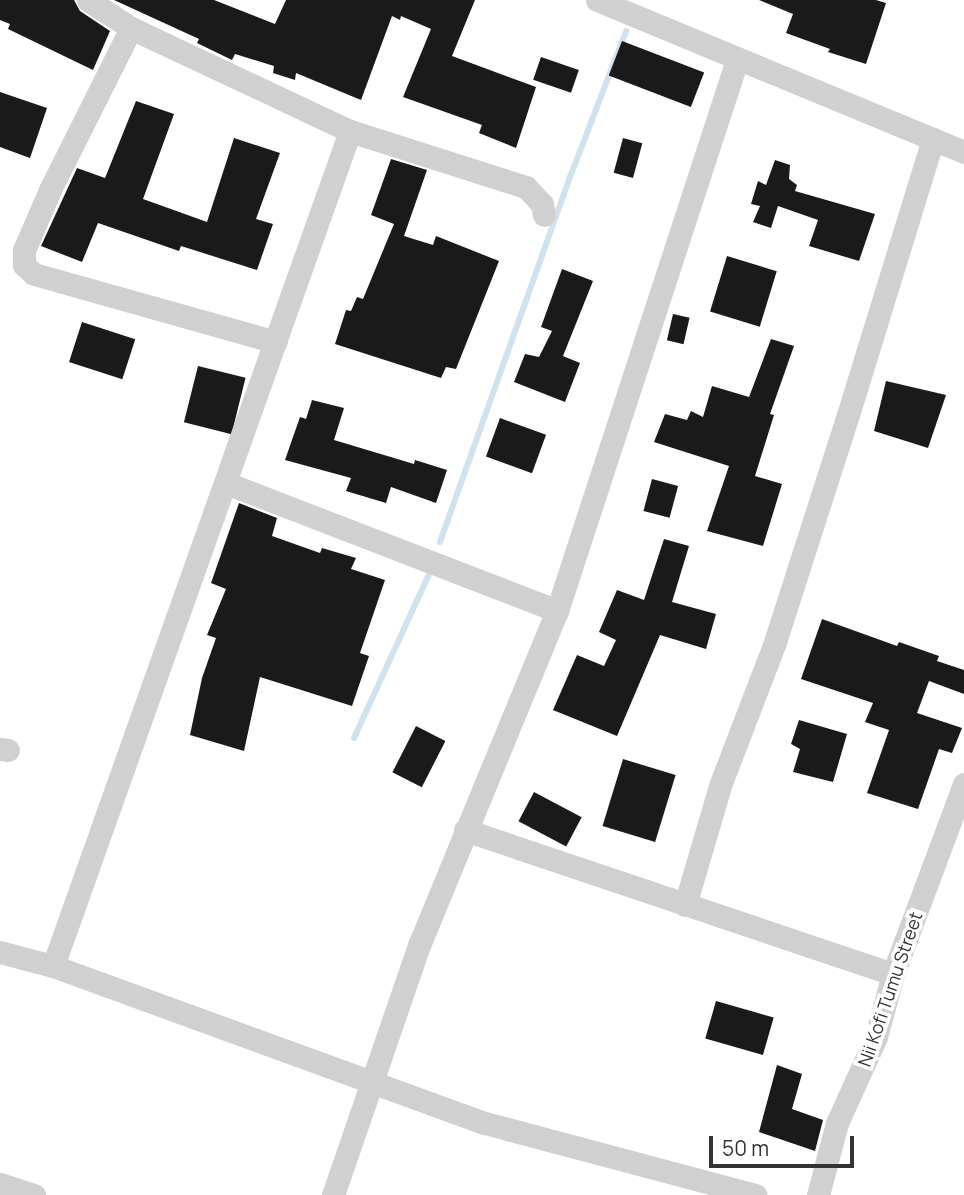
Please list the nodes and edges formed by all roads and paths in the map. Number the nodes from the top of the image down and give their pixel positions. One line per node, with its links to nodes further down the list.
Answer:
1 (88, 0): 3 (street)
2 (597, 0): 4 (street)
3 (131, 27): 5 (street); 9 (street)
4 (737, 61): 6 (street); 11 (street)
5 (350, 131): 8 (street); 9 (street)
6 (933, 139): 7 (street); 14 (street)
7 (964, 152)
8 (544, 215)
9 (276, 342): 10 (street)
10 (226, 483): 11 (street); 16 (street)
11 (557, 611): 13 (street)
12 (964, 784): 17 (street, Nii Kofi Tumu Street)
13 (465, 830): 14 (street); 18 (street)
14 (685, 905): 17 (street)
15 (0, 952): 16 (street)
16 (52, 966): 18 (street)
17 (893, 974): 23 (street, Nii Kofi Tumu Street)
18 (374, 1081): 21 (street); 22 (street)
19 (0, 1184): 20 (street)
20 (34, 1195)
21 (333, 1195)
22 (757, 1195)
23 (818, 1195)

